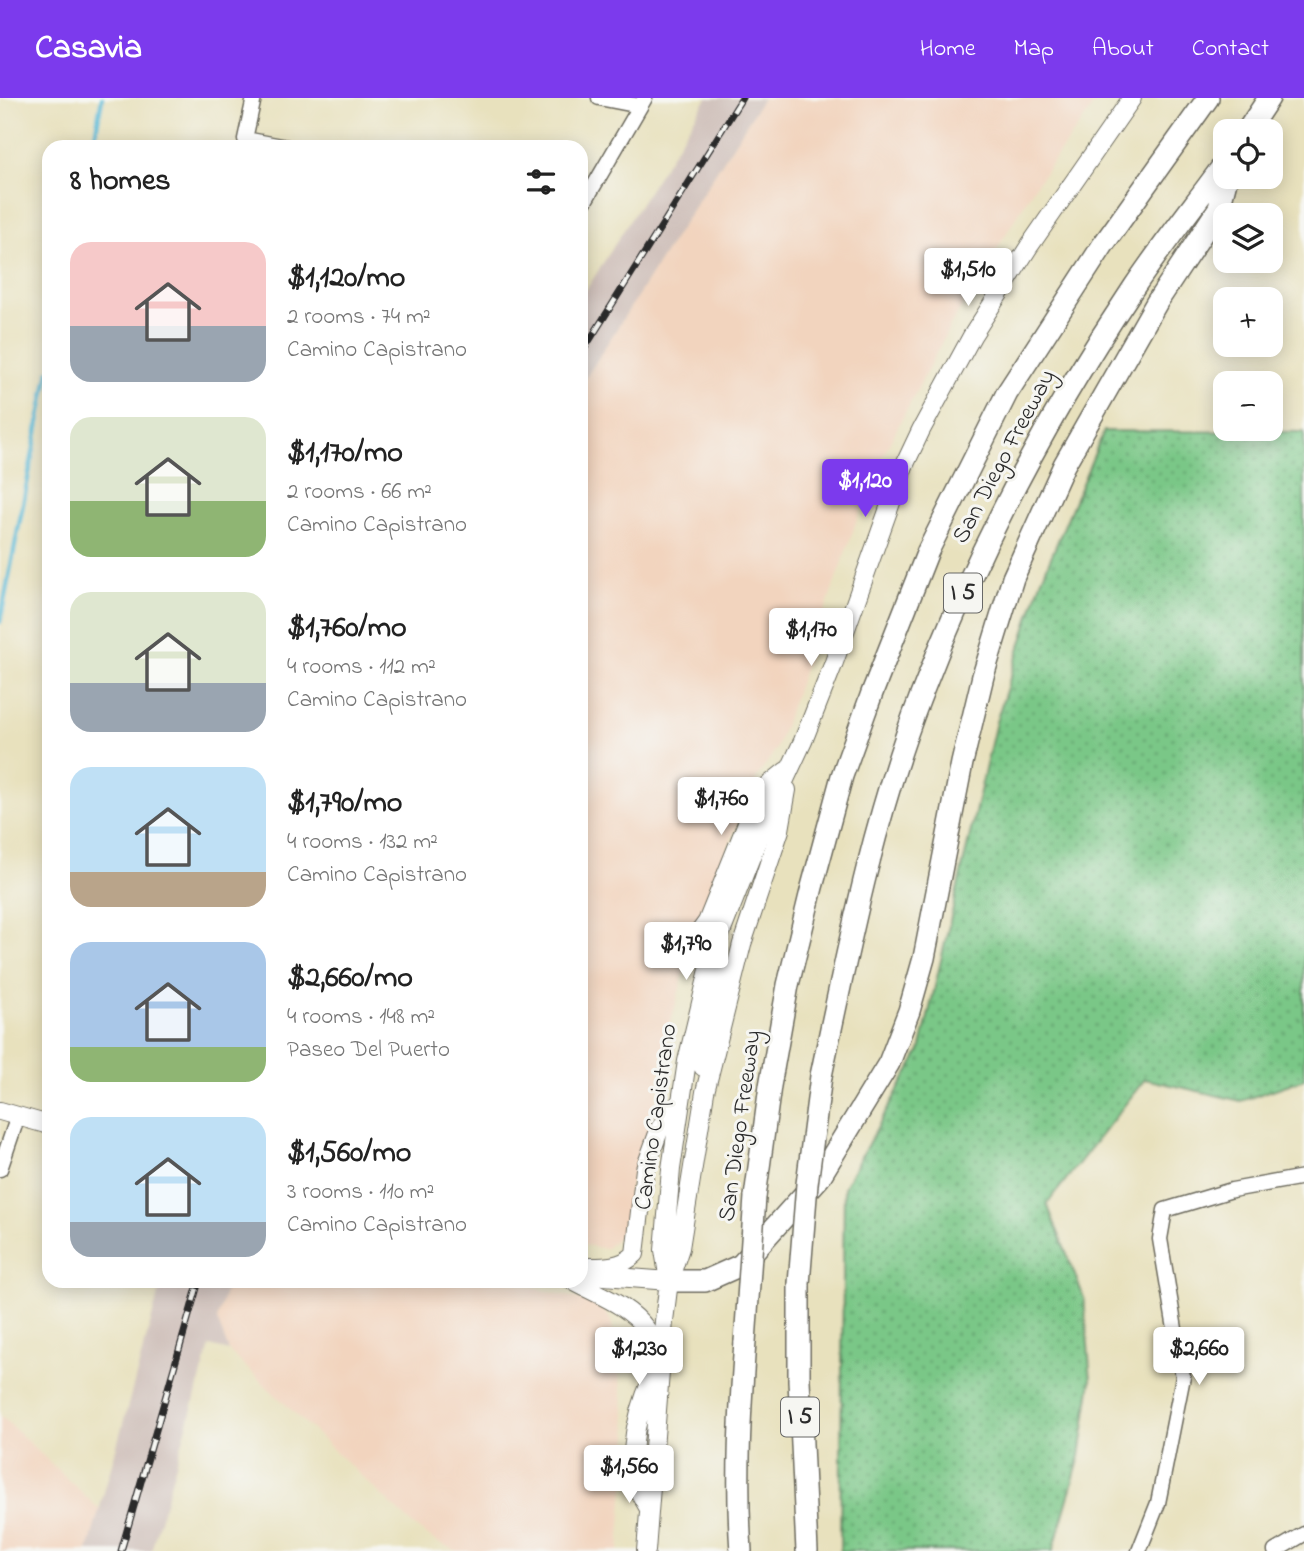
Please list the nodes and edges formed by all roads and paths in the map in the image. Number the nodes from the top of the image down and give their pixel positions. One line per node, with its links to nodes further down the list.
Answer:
1 (254, 98): 8 (street)
2 (598, 98): 6 (street)
3 (1132, 98): 12 (main road, Camino Capistrano)
4 (1208, 98): 31 (highway, San Diego Freeway / I 5, bridge)
5 (1269, 98): 7 (highway)
6 (642, 102): 11 (street)
7 (1255, 119)
8 (250, 140)
9 (1213, 179): 32 (highway, San Diego Freeway / I 5, bridge)
10 (1224, 189): 25 (highway)
11 (588, 193)
12 (792, 766): 13 (main road, Camino Capistrano); 14 (main road); 15 (main road, Camino Capistrano)
13 (784, 806): 15 (main road); 16 (main road, Camino Capistrano)
14 (683, 945)
15 (713, 953): 16 (main road); 17 (main road, Camino Capistrano)
16 (705, 1092): 25 (main road, Camino Capistrano)
17 (683, 1100): 23 (main road); 25 (main road, Camino Capistrano)
18 (0, 1111): 19 (main road)
19 (18, 1116): 20 (main road); 21 (street)
20 (42, 1123)
21 (0, 1169)
22 (1304, 1177): 33 (street)
23 (588, 1267)
24 (588, 1274): 25 (main road)
25 (669, 1282): 27 (main road, Camino Capistrano)
26 (587, 1288): 27 (main road)
27 (661, 1359): 28 (main road, Camino Capistrano); 28 (main road)
28 (649, 1507): 30 (main road, Camino Capistrano)
29 (1304, 1534): 34 (street)
30 (646, 1551)
31 (741, 1551)
32 (807, 1551)
33 (1139, 1551)
34 (1276, 1551)

